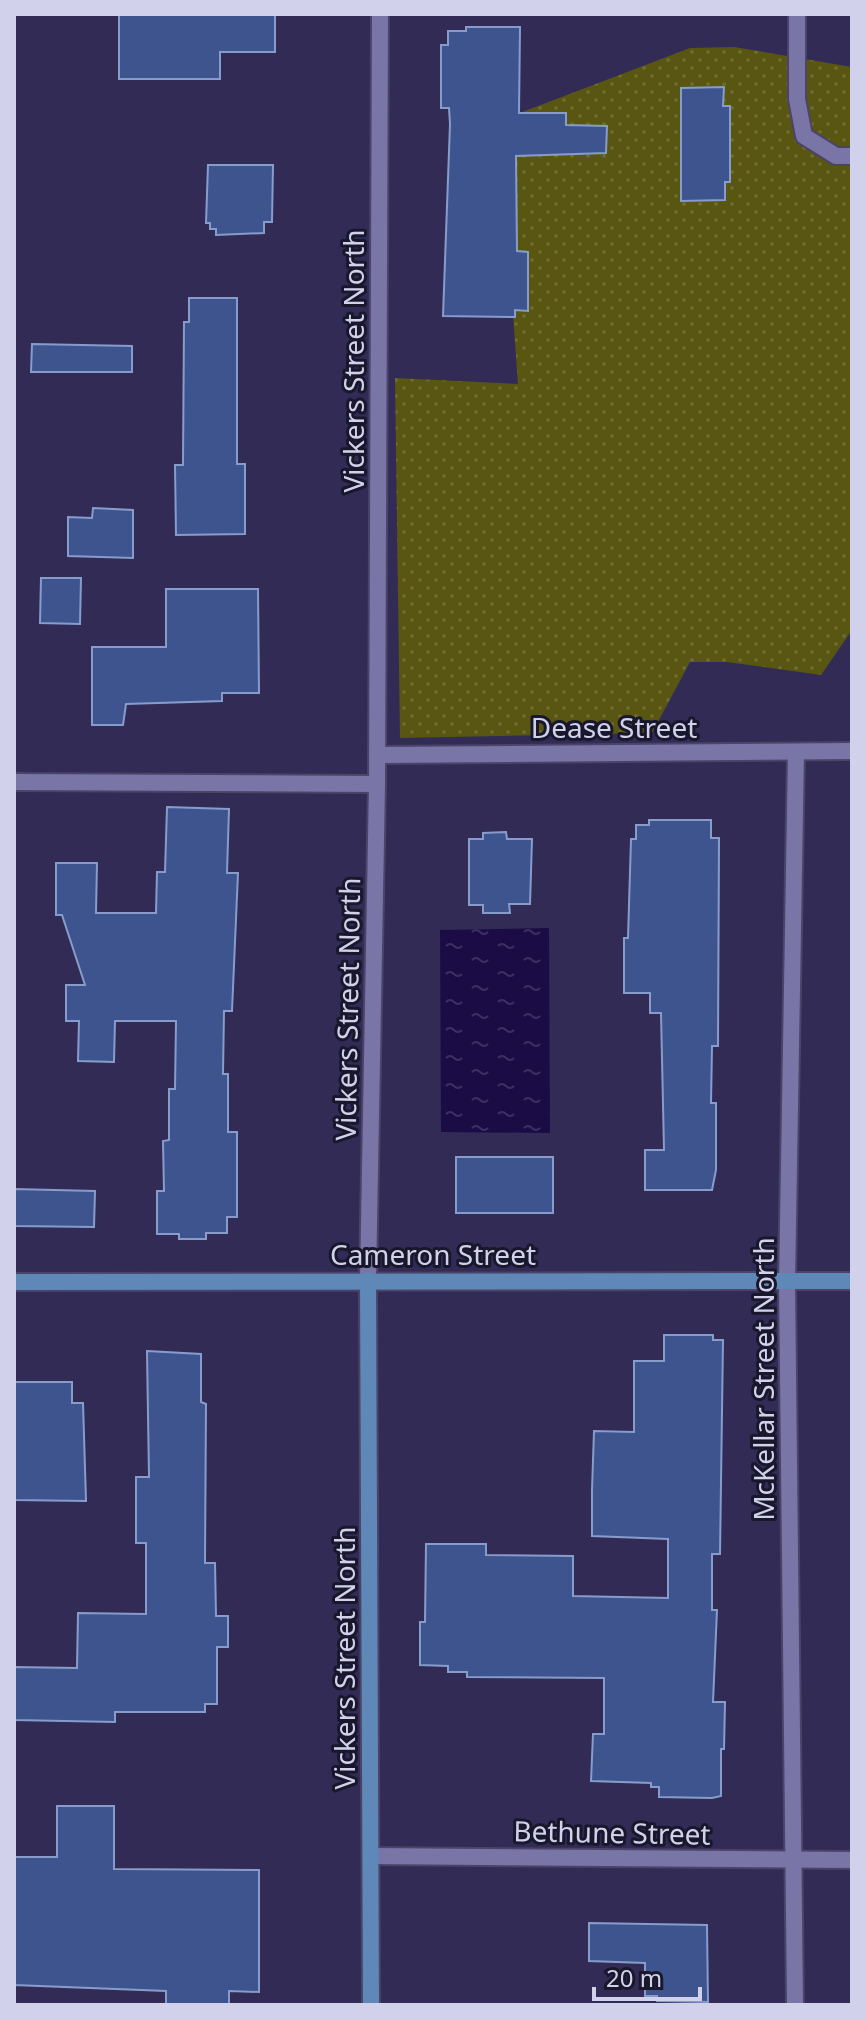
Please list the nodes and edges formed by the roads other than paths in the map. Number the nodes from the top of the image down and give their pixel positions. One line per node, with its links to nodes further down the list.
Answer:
1 (380, 14): 6 (street, Vickers Street North)
2 (797, 14): 3 (street)
3 (852, 156)
4 (852, 751): 5 (street, Dease Street)
5 (796, 752): 6 (street, Dease Street); 12 (street, McKellar Street North)
6 (377, 755): 8 (street, Vickers Street North)
7 (14, 782): 8 (street)
8 (377, 784): 9 (street, Vickers Street North)
9 (368, 1280): 11 (street, Cameron Street); 12 (street, Cameron Street); 13 (street, Vickers Street North)
10 (852, 1281): 12 (street, Cameron Street)
11 (14, 1282)
12 (787, 1283): 14 (street, McKellar Street North)
13 (371, 1856): 14 (street, Bethune Street); 16 (street, Vickers Street North)
14 (795, 1860): 15 (street, Bethune Street); 17 (street, McKellar Street North)
15 (852, 1860)
16 (371, 2005)
17 (795, 2005)

